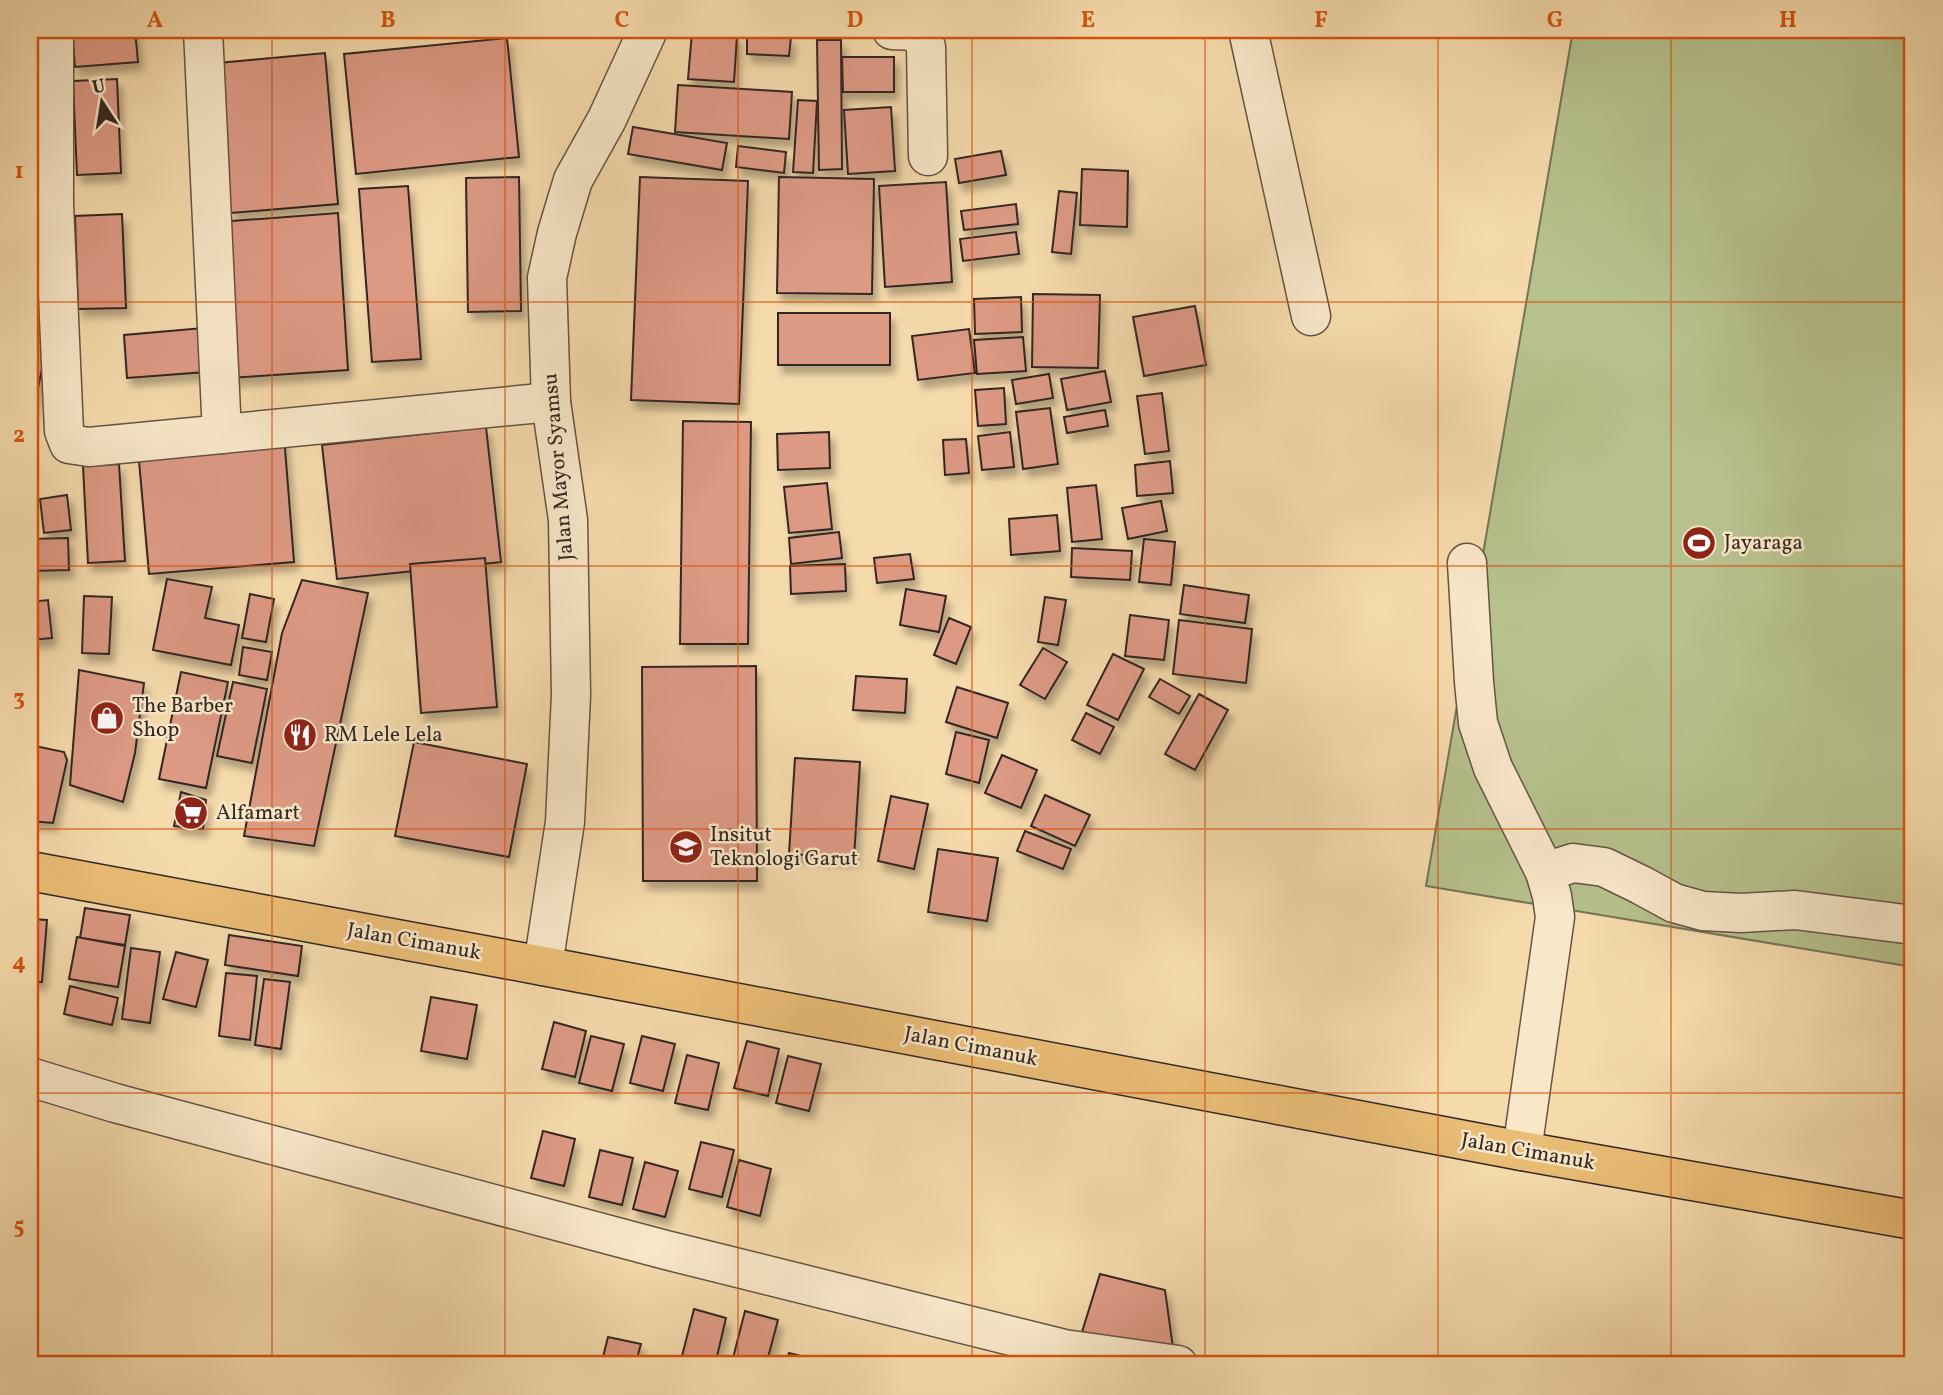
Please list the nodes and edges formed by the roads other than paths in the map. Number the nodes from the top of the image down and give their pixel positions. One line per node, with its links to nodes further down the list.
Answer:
1 (54, 30): 7 (street)
2 (203, 30): 10 (street)
3 (648, 30): 9 (street, Jalan Mayor Syamsu)
4 (891, 30): 6 (street)
5 (1248, 30): 8 (street)
6 (928, 156)
7 (42, 205): 10 (street)
8 (1311, 316)
9 (551, 402): 10 (street); 15 (street, Jalan Mayor Syamsu)
10 (222, 434)
11 (1466, 563): 13 (street)
12 (30, 871): 15 (main road, Jalan Cimanuk)
13 (1545, 872): 14 (street); 17 (street)
14 (1913, 925)
15 (543, 966): 17 (main road, Jalan Cimanuk)
16 (30, 1077): 19 (street)
17 (1522, 1152): 18 (main road, Jalan Cimanuk)
18 (1913, 1220)
19 (1062, 1357): 20 (street)
20 (1178, 1365)

